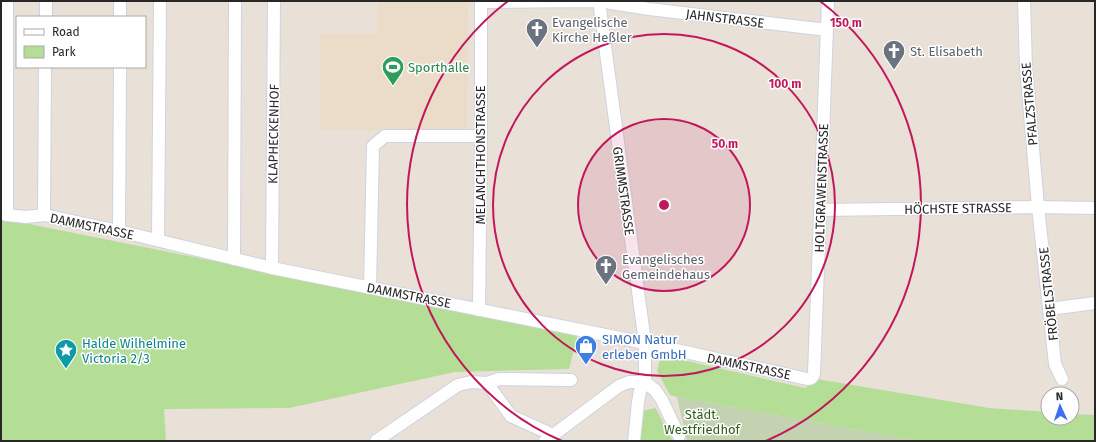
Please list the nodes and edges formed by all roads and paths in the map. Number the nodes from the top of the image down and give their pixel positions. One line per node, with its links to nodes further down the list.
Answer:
1 (8, 1): 20 (street)
2 (46, 1): 11 (street)
3 (120, 1): 12 (street)
4 (160, 1): 23 (street)
5 (235, 1): 24 (street)
6 (274, 1): 25 (street, KLAPHECKENHOF)
7 (599, 1): 10 (street, JAHNSTRASSE); 13 (street, JAHNSTRASSE); 30 (street, GRIMMSTRASSE)
8 (828, 1): 13 (street, HOLTGRAWENSTRASSE)
9 (1024, 1): 17 (street, PFALZSTRASSE)
10 (480, 2): 16 (street, MELANCHTHONSTRASSE)
11 (46, 16)
12 (120, 16)
13 (826, 30): 19 (street, HOLTGRAWENSTRASSE)
14 (45, 68): 21 (street)
15 (120, 68): 22 (street)
16 (481, 136): 26 (street); 29 (street, MELANCHTHONSTRASSE)
17 (1038, 207): 18 (street, HÖCHSTE STRASSE); 19 (street, HÖCHSTE STRASSE); 28 (street, FRÖBELSTRASSE)
18 (1095, 208)
19 (821, 210): 31 (street, HOLTGRAWENSTRASSE)
20 (4, 214): 21 (street, DAMMSTRASSE)
21 (44, 215): 22 (street, DAMMSTRASSE)
22 (119, 231): 23 (street, DAMMSTRASSE)
23 (158, 240): 24 (street, DAMMSTRASSE)
24 (234, 259): 25 (street, DAMMSTRASSE)
25 (272, 268): 26 (street, DAMMSTRASSE)
26 (370, 288): 29 (street, DAMMSTRASSE)
27 (1095, 304): 28 (street)
28 (1049, 309): 32 (street, FRÖBELSTRASSE)
29 (479, 310): 30 (street, DAMMSTRASSE)
30 (645, 343): 31 (street, DAMMSTRASSE); 34 (street, GRIMMSTRASSE)
31 (814, 374)
32 (1062, 379)
33 (571, 380): 35 (street)
34 (645, 382): 36 (street); 37 (street); 39 (street, GRIMMSTRASSE)
35 (487, 383): 37 (street); 38 (street)
36 (679, 436)
37 (549, 438)
38 (376, 441)
39 (634, 441)

